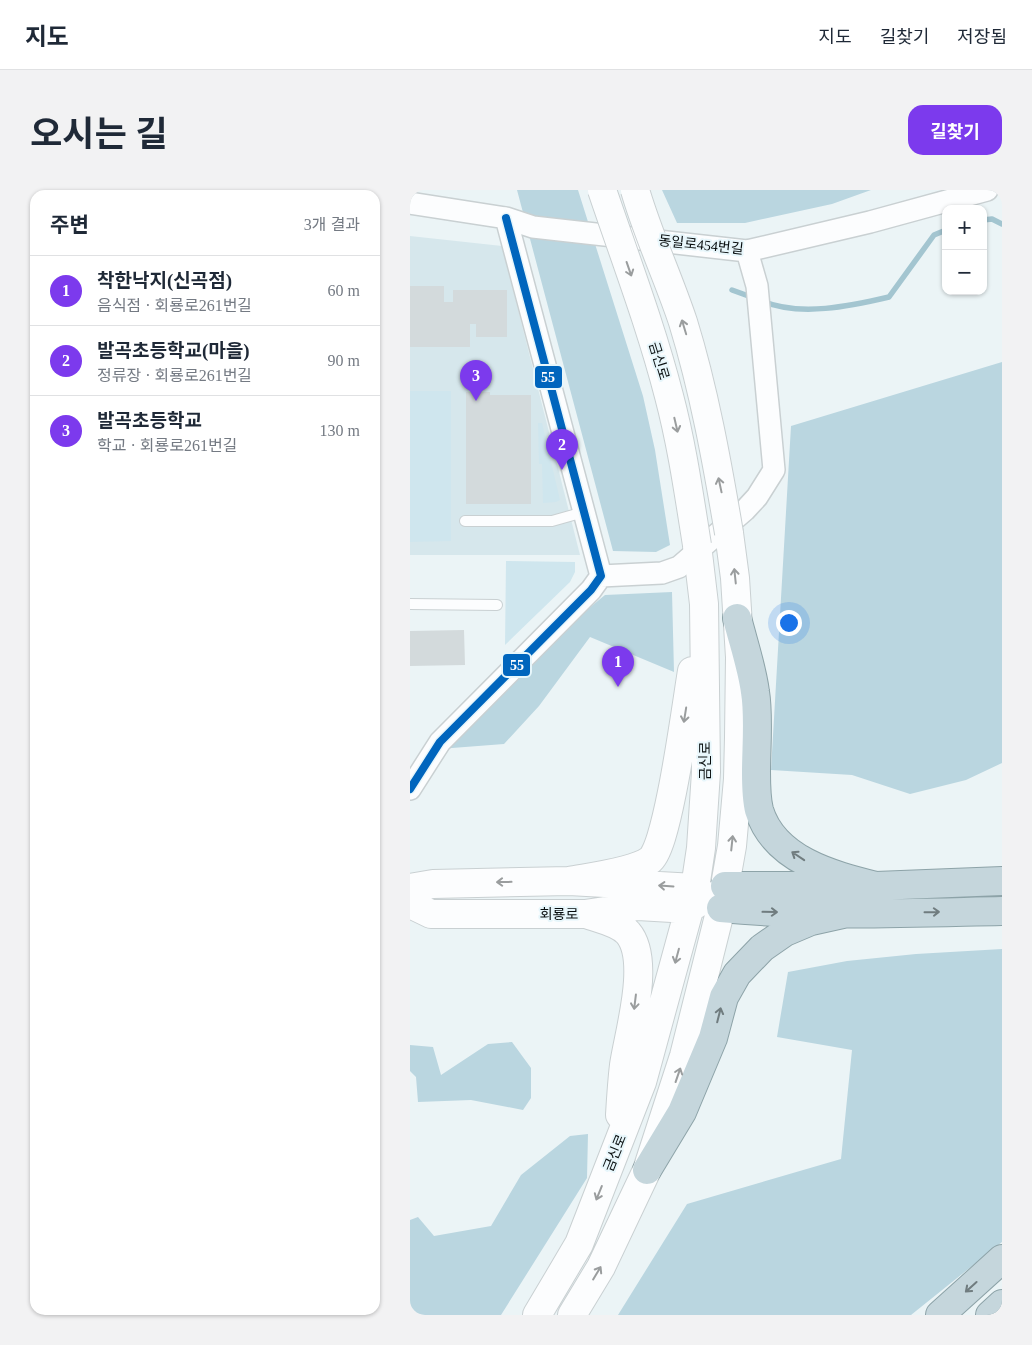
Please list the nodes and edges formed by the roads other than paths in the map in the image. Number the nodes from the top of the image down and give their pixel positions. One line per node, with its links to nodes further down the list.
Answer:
1 (602, 190): 9 (street, 금신로, one-way to 9, bridge)
2 (635, 190): 13 (street, 금신로, one-way to 2, bridge)
3 (981, 191): 6 (street, 동일로454번길)
4 (410, 203): 5 (street, 동일로454번길)
5 (506, 218): 6 (street, 동일로454번길); 7 (street)
6 (747, 251): 10 (street)
7 (584, 512): 8 (lane); 10 (street)
8 (465, 521)
9 (697, 545): 15 (street, one-way to 15); 19 (street, 금신로)
10 (602, 576): 14 (street)
11 (410, 604): 12 (lane)
12 (497, 605)
13 (738, 618): 17 (highway, one-way to 13); 19 (street, 금신로, one-way to 13)
14 (410, 789)
15 (569, 881): 18 (street, one-way to 18); 19 (street, one-way to 15)
16 (1002, 881): 17 (highway)
17 (876, 886): 19 (highway)
18 (410, 888)
19 (707, 897): 22 (highway, one-way to 22); 23 (street, 회룡로); 24 (street, 금신로, one-way to 24); 25 (street, 금신로, one-way to 19)
20 (410, 904): 23 (street, 회룡로)
21 (1002, 911): 22 (highway, one-way to 21)
22 (847, 913): 25 (highway, one-way to 22)
23 (584, 914): 24 (street, one-way to 24)
24 (617, 1148): 28 (street, 금신로, one-way to 28)
25 (647, 1170): 29 (street, 금신로, one-way to 25)
26 (1002, 1259): 30 (highway, one-way to 30)
27 (1002, 1304): 31 (highway)
28 (537, 1315)
29 (572, 1315)
30 (940, 1315)
31 (990, 1315)

